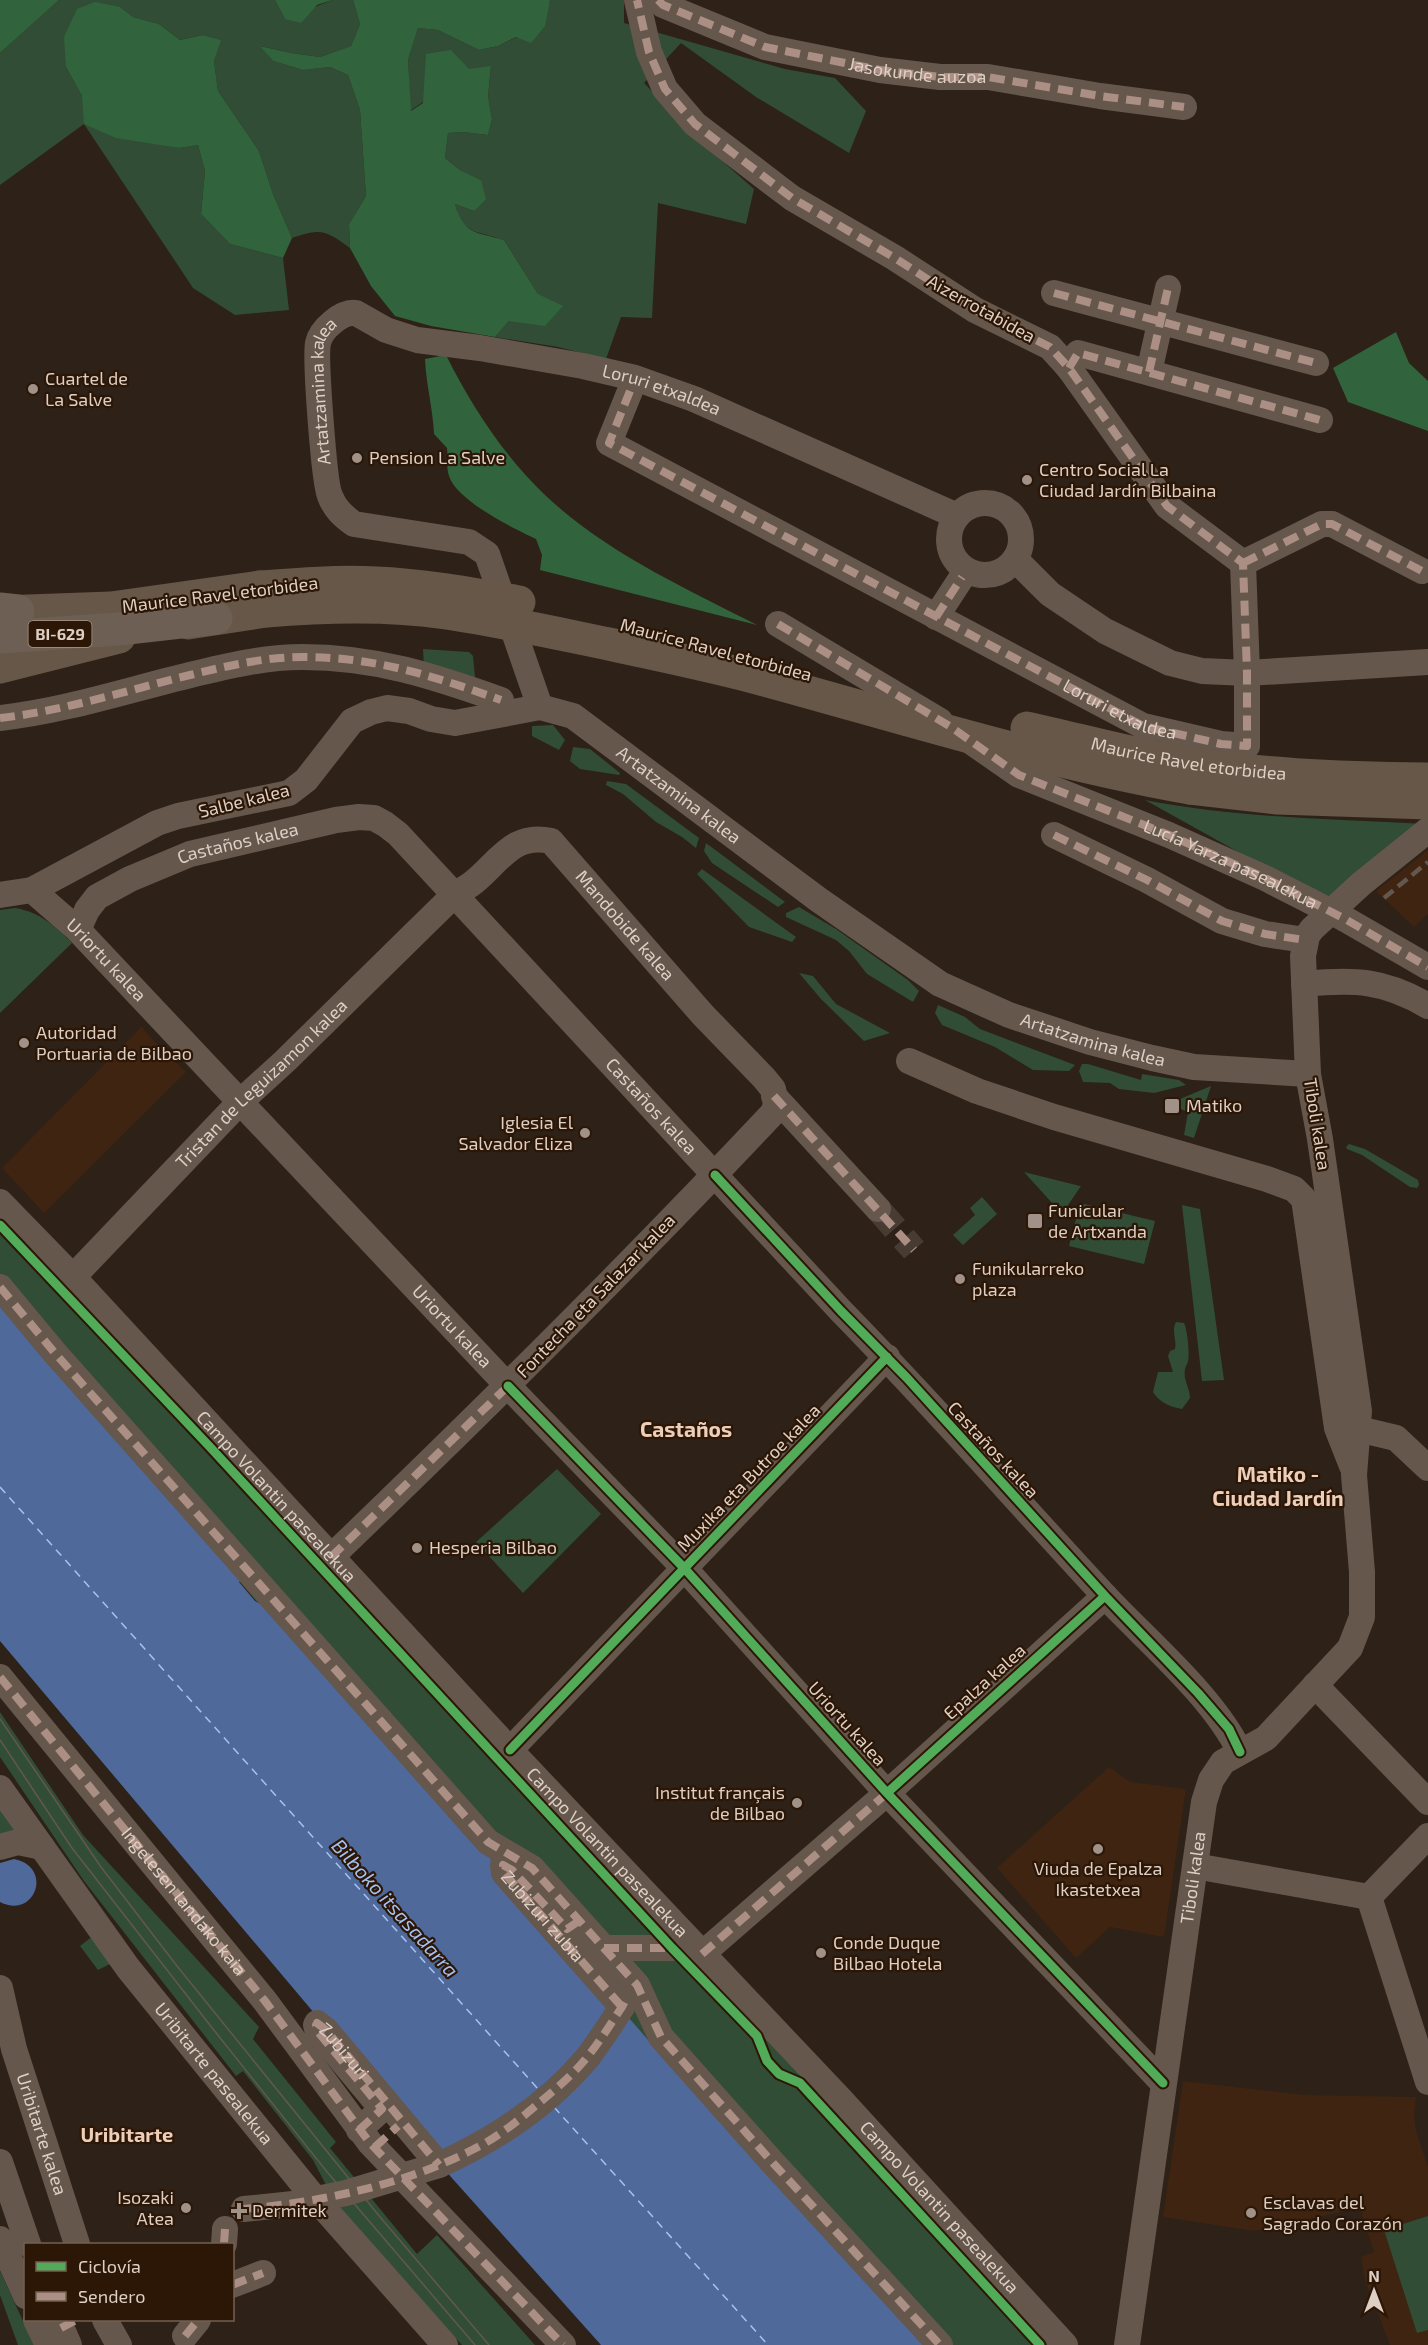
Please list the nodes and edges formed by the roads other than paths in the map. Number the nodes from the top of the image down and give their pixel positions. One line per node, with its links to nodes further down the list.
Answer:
1 (637, 0): 9 (street, Aizerrotabidea)
2 (658, 0): 3 (street, Jasokunde auzoa)
3 (1184, 107)
4 (1168, 288): 7 (street)
5 (1054, 293): 7 (street)
6 (350, 312): 13 (street, Loruri etxaldea); 28 (street, Artatzamina kalea)
7 (1162, 321): 8 (street); 10 (street)
8 (1316, 363)
9 (1069, 368): 10 (street); 15 (street, Aizerrotabidea)
10 (1149, 372): 12 (street)
11 (630, 391): 18 (street, Loruri etxaldea)
12 (1320, 420)
13 (957, 516): 14 (street); 14 (street)
14 (1014, 559): 26 (street)
15 (1243, 563): 16 (street); 26 (street)
16 (1422, 571)
17 (962, 577): 18 (street)
18 (936, 617): 26 (street, Loruri etxaldea)
19 (4, 618): 21 (highway, BI-629)
20 (216, 618): 21 (highway, Maurice Ravel etorbidea / BI-629); 25 (main road, Maurice Ravel etorbidea); 31 (main road, Maurice Ravel etorbidea, bridge)
21 (115, 619): 23 (highway); 30 (main road, Maurice Ravel etorbidea, bridge)
22 (778, 624): 39 (street, Lucía Yarza pasealekua, bridge)
23 (0, 652)
24 (1428, 662): 26 (street)
25 (0, 667)
26 (1248, 673)
27 (501, 700): 29 (street)
28 (540, 707): 34 (street, Salbe kalea); 43 (street, Artatzamina kalea)
29 (0, 718)
30 (1428, 779)
31 (1428, 803)
32 (1428, 831): 38 (street)
33 (1054, 835): 38 (street)
34 (32, 890): 35 (street, Salbe kalea); 37 (street, Uriortu kalea)
35 (0, 895)
36 (454, 895): 37 (street, Castaños kalea); 44 (street, Mandobide kalea); 45 (street, Tristan de Leguizamon kalea); 46 (street, Castaños kalea)
37 (78, 930): 45 (street, Uriortu kalea)
38 (1305, 940): 40 (street, Tiboli kalea)
39 (1428, 967)
40 (1304, 984): 41 (street); 43 (street, Tiboli kalea)
41 (1428, 1006)
42 (909, 1061): 55 (street, Tiboli kalea)
43 (1308, 1074): 53 (street, Tiboli kalea)
44 (775, 1101): 46 (street, Fontecha eta Salazar kalea); 48 (street, Mandobide kalea)
45 (240, 1102): 49 (street, Tristan de Leguizamon kalea); 52 (street, Uriortu kalea)
46 (715, 1174): 51 (street, Castaños kalea); 52 (street, Fontecha eta Salazar kalea)
47 (0, 1202): 49 (street, Campo Volantin pasealekua)
48 (878, 1209)
49 (73, 1277): 56 (street, Campo Volantin pasealekua)
50 (0, 1287): 71 (street)
51 (887, 1357): 57 (street, Muxika eta Butroe kalea); 58 (street, Castaños kalea)
52 (508, 1386): 56 (street, Fontecha eta Salazar kalea); 57 (street, Uriortu kalea)
53 (1358, 1428): 54 (street); 55 (street, Tiboli kalea)
54 (1428, 1467)
55 (1354, 1471): 60 (street, Tiboli kalea)
56 (332, 1557): 61 (street, Campo Volantin pasealekua)
57 (685, 1569): 61 (street, Muxika eta Butroe kalea); 64 (street, Uriortu kalea)
58 (1105, 1596): 62 (street, Castaños kalea); 64 (street, Epalza kalea)
59 (0, 1677): 79 (street, Ingelesen landako kaia)
60 (1315, 1685): 62 (street, Tiboli kalea); 65 (street)
61 (510, 1750): 74 (street, Campo Volantin pasealekua)
62 (1240, 1752): 69 (street, Tiboli kalea)
63 (0, 1788): 68 (street, Uribitarte pasealekua)
64 (887, 1793): 74 (street, Epalza kalea); 78 (street, Uriortu kalea)
65 (1428, 1802)
66 (1428, 1836): 70 (street)
67 (0, 1847): 68 (street)
68 (42, 1847): 93 (street, Uribitarte pasealekua)
69 (1195, 1866): 70 (street); 78 (street, Tiboli kalea)
70 (1369, 1897): 77 (street)
71 (573, 1925): 72 (street); 81 (street, Zubizuri zubia)
72 (604, 1948): 73 (street, Campo Volantin pasealekua); 95 (street)
73 (672, 1948)
74 (702, 1954): 96 (street, Campo Volantin pasealekua)
75 (0, 1988): 76 (street, Uribitarte kalea)
76 (3, 2023): 85 (street, Uribitarte kalea)
77 (1428, 2082)
78 (1163, 2083): 97 (street, Tiboli kalea)
79 (367, 2139): 81 (street, Zubizuri); 94 (street, Ingelesen landako kaia)
80 (0, 2162): 84 (street)
81 (439, 2165): 82 (street, bridge)
82 (244, 2209)
83 (0, 2239): 88 (street)
84 (28, 2243)
85 (77, 2243)
86 (263, 2273): 87 (street)
87 (234, 2284)
88 (24, 2292)
89 (41, 2321): 91 (street)
90 (106, 2321): 92 (street)
91 (64, 2330)
92 (119, 2345)
93 (444, 2345)
94 (562, 2345)
95 (940, 2345)
96 (1065, 2345)
97 (1127, 2345)

